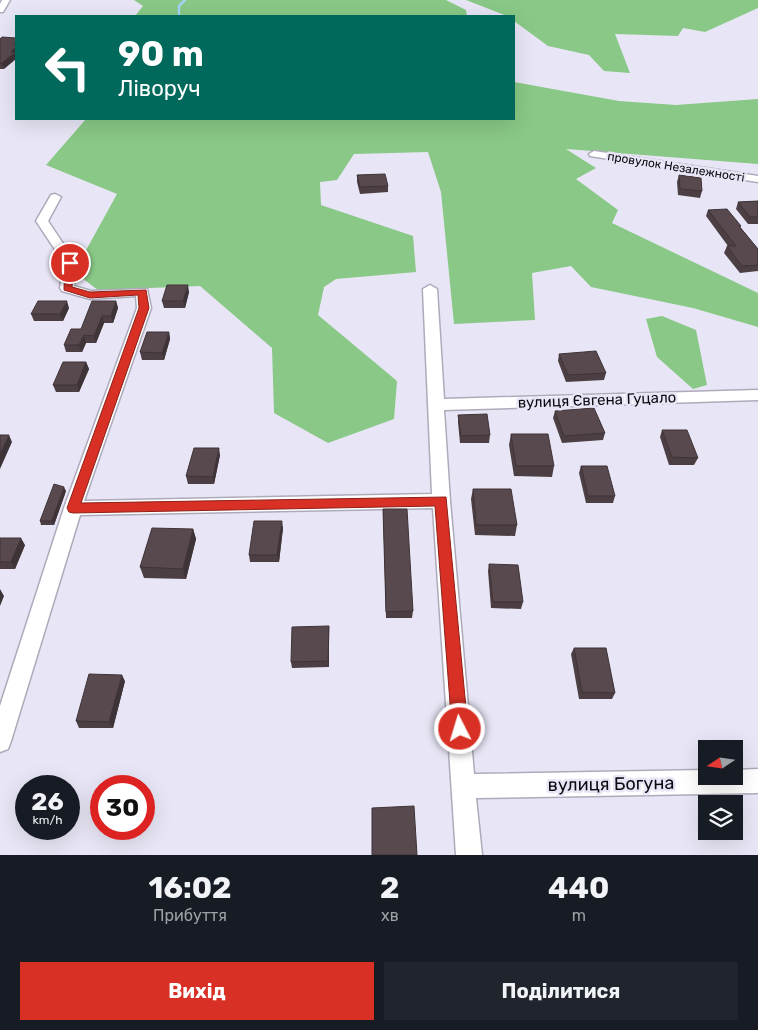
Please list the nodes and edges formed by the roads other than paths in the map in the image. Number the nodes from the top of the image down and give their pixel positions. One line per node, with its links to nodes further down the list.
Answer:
1 (6, 0): 2 (street)
2 (0, 10)
3 (594, 154): 4 (street, провулок Незалежності)
4 (758, 179)
5 (55, 197): 10 (street)
6 (430, 290): 8 (street)
7 (758, 396): 8 (street, вулиця Євгена Гуцало)
8 (435, 405): 9 (street)
9 (441, 501): 10 (street); 13 (street)
10 (73, 508): 11 (street)
11 (0, 741)
12 (758, 781): 13 (street, вулиця Богуна)
13 (464, 786): 14 (street)
14 (469, 855)

